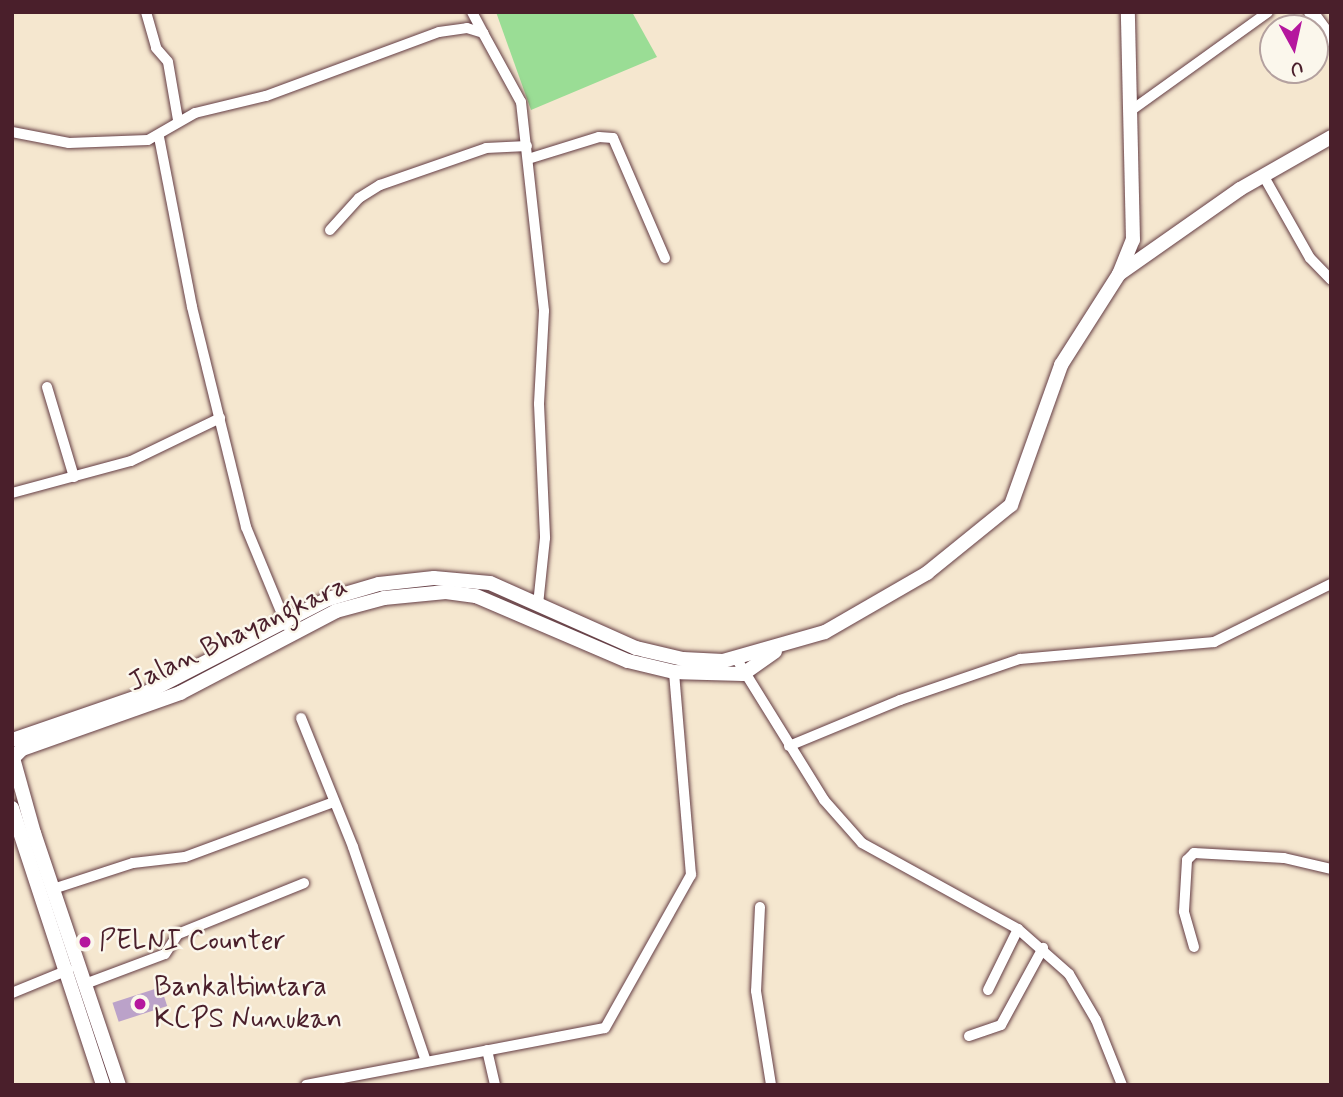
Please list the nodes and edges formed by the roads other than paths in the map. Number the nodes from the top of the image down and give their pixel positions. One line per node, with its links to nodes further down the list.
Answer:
1 (146, 12): 9 (street)
2 (472, 12): 6 (street)
3 (1128, 12): 8 (main road)
4 (1268, 12): 8 (street)
5 (1311, 12): 7 (main road)
6 (483, 33): 9 (street); 13 (street)
7 (1331, 40)
8 (1129, 112): 18 (main road)
9 (178, 120): 11 (street)
10 (12, 132): 11 (street)
11 (159, 137): 21 (street)
12 (1331, 137): 15 (main road)
13 (527, 146): 14 (street); 16 (street)
14 (528, 159): 17 (street); 25 (street)
15 (1263, 175): 18 (main road); 19 (street)
16 (330, 230)
17 (665, 258)
18 (1119, 274): 27 (main road)
19 (1331, 280)
20 (47, 387): 22 (street)
21 (220, 418): 22 (street); 26 (street)
22 (74, 477): 23 (street)
23 (12, 493)
24 (1331, 584): 33 (street)
25 (538, 605): 26 (main road, Jalan Bhayangkara); 28 (main road, Jalan Bhayangkara)
26 (287, 626): 29 (main road, Jalan Bhayangkara); 32 (main road, Jalan Bhayangkara); 34 (main road, Jalan Bhayangkara)
27 (782, 647): 28 (main road, Jalan Bhayangkara); 30 (main road)
28 (736, 658): 30 (street)
29 (674, 672): 30 (main road, Jalan Bhayangkara); 50 (street)
30 (743, 674): 33 (street)
31 (301, 718): 35 (street)
32 (12, 740)
33 (789, 746): 42 (street)
34 (13, 757): 37 (main road)
35 (334, 802): 40 (street); 51 (street)
36 (12, 808): 37 (main road)
37 (33, 850): 40 (main road); 45 (main road)
38 (1331, 869): 43 (street)
39 (304, 883): 46 (street)
40 (53, 889): 46 (main road)
41 (760, 907): 56 (street)
42 (1018, 929): 44 (street); 47 (street)
43 (1194, 947)
44 (1043, 948): 49 (street); 57 (street)
45 (68, 971): 48 (street); 52 (main road)
46 (85, 984): 53 (main road)
47 (988, 990)
48 (12, 993)
49 (969, 1036)
50 (487, 1050): 51 (street); 55 (street)
51 (426, 1061): 54 (street)
52 (103, 1085)
53 (119, 1085)
54 (306, 1085)
55 (495, 1085)
56 (772, 1085)
57 (1122, 1085)

